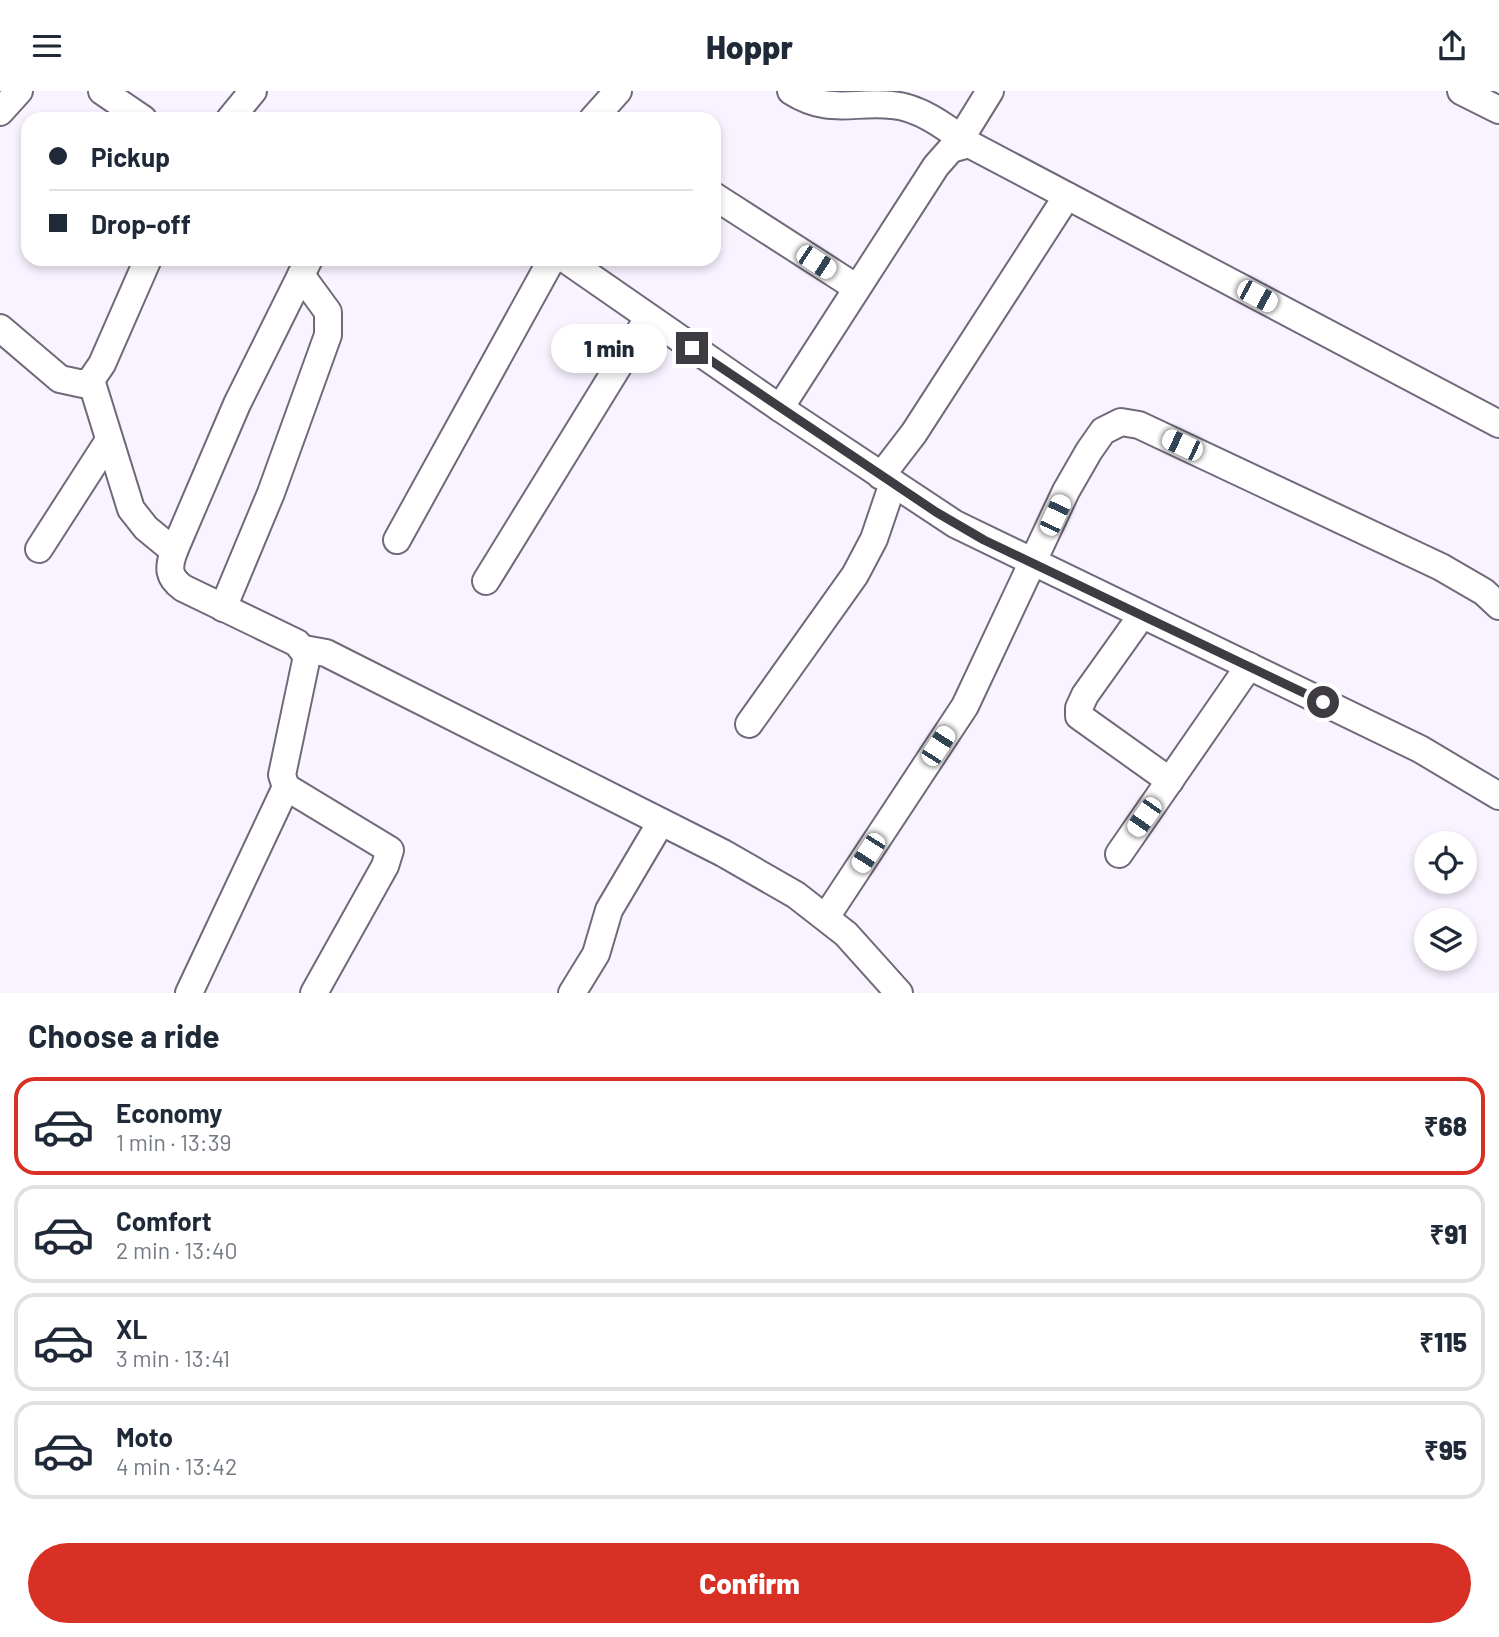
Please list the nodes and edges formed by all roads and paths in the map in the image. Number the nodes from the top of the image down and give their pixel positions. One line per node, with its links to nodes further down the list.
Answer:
1 (19, 91): 9 (street)
2 (102, 91): 10 (street)
3 (253, 91): 11 (street)
4 (618, 91): 12 (street)
5 (791, 91): 13 (street)
6 (990, 91): 13 (street)
7 (1461, 91): 8 (street)
8 (1499, 110)
9 (0, 112)
10 (133, 112)
11 (236, 112)
12 (599, 112)
13 (965, 141): 14 (street); 20 (street)
14 (1067, 196): 25 (street); 27 (street)
15 (721, 201): 20 (street)
16 (145, 266): 23 (street)
17 (548, 266): 28 (street)
18 (575, 266): 21 (street)
19 (305, 267): 30 (street); 34 (street)
20 (857, 288): 24 (street)
21 (648, 318): 24 (street); 32 (street)
22 (0, 328): 23 (street)
23 (91, 380): 26 (street)
24 (779, 408): 27 (street)
25 (1499, 424)
26 (109, 440): 29 (street); 30 (street)
27 (887, 479): 31 (street); 38 (street)
28 (397, 540)
29 (39, 549)
30 (174, 551): 34 (street)
31 (1032, 563): 33 (street); 35 (street); 44 (street)
32 (486, 581)
33 (1499, 606)
34 (223, 608): 36 (street)
35 (1142, 615): 37 (street); 39 (street)
36 (304, 649): 40 (street); 42 (street)
37 (1249, 666): 39 (street); 41 (street)
38 (749, 724)
39 (1170, 781): 43 (street)
40 (286, 787): 45 (street); 46 (street)
41 (1497, 792)
42 (661, 822): 44 (street); 47 (street)
43 (1119, 854)
44 (826, 917): 48 (street)
45 (189, 993)
46 (314, 993)
47 (572, 993)
48 (899, 993)

